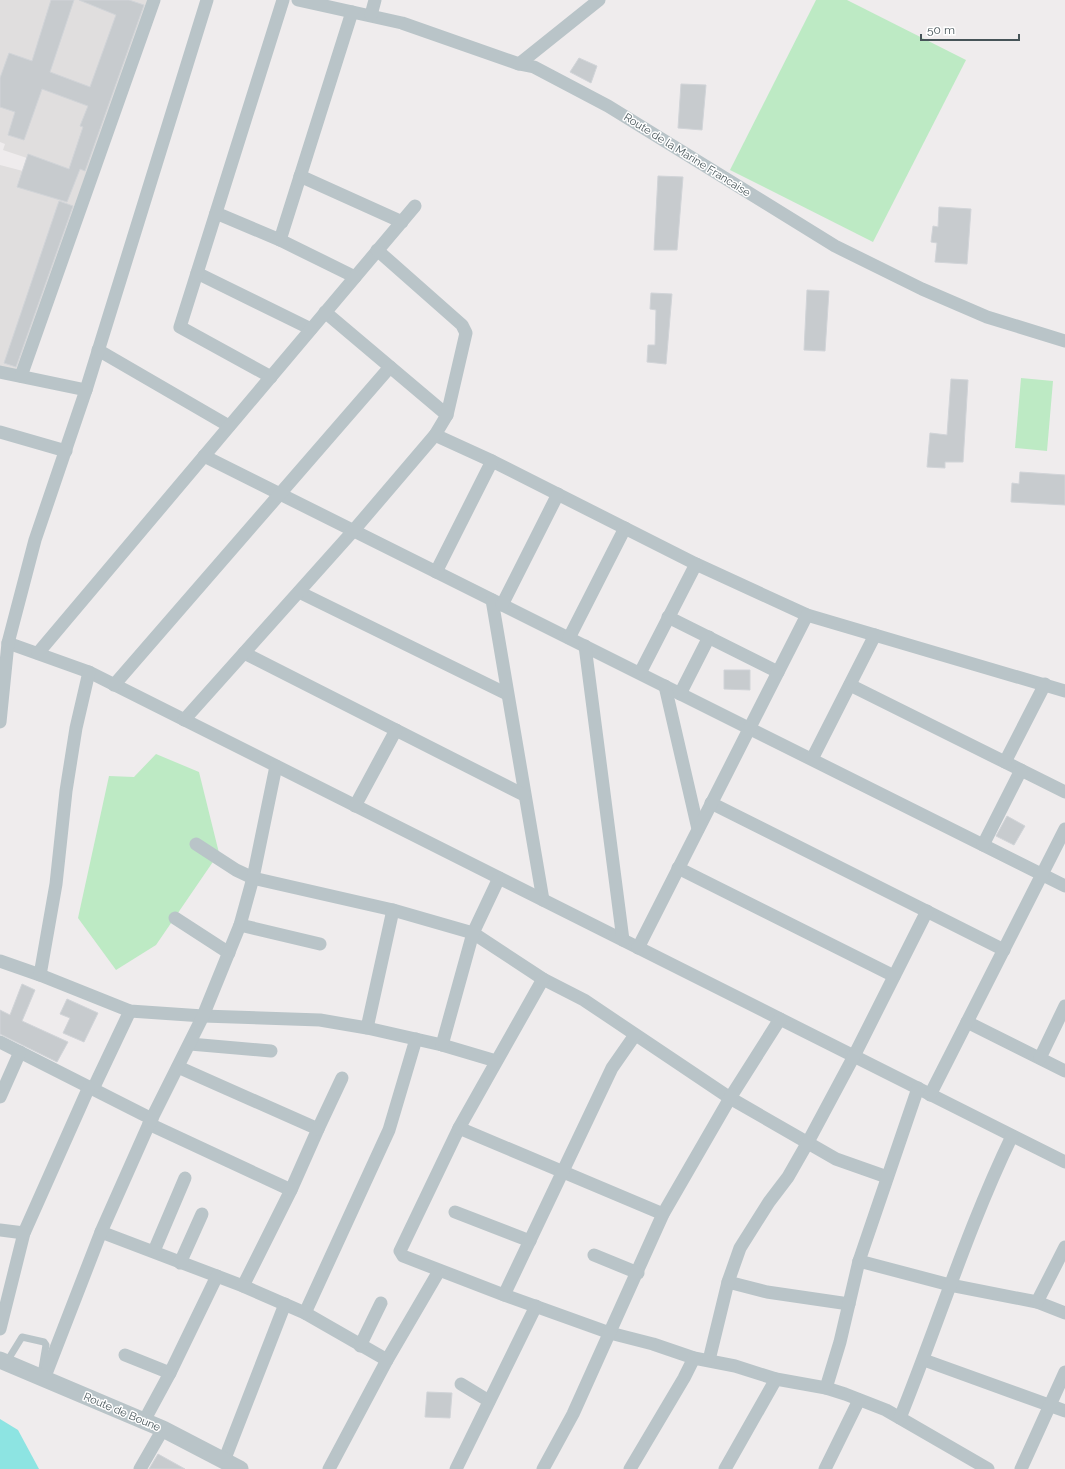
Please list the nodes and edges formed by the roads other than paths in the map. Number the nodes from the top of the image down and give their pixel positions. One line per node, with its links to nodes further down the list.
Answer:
1 (154, 0): 24 (street)
2 (207, 0): 21 (street)
3 (283, 0): 12 (street)
4 (298, 0): 7 (street, Route de la Marine Francaise)
5 (375, 0): 8 (street)
6 (599, 0): 9 (street)
7 (352, 12): 8 (street, Route de la Marine Francaise); 10 (street)
8 (371, 15): 9 (street, Route de la Marine Francaise)
9 (519, 64): 20 (street, Route de la Marine Francaise)
10 (300, 176): 13 (street); 14 (street)
11 (415, 206): 13 (street)
12 (216, 213): 14 (street); 16 (street)
13 (402, 222): 15 (street)
14 (280, 240): 17 (street)
15 (377, 250): 17 (street); 27 (street)
16 (197, 273): 19 (street); 25 (street)
17 (355, 276): 18 (street)
18 (325, 312): 19 (street); 22 (street)
19 (311, 329): 25 (street)
20 (1065, 340)
21 (98, 350): 26 (street); 28 (street)
22 (390, 367): 27 (street); 34 (street)
23 (0, 372): 24 (street)
24 (22, 376): 26 (street)
25 (270, 377): 28 (street)
26 (86, 390): 31 (street)
27 (447, 415): 30 (street)
28 (229, 426): 32 (street)
29 (0, 432): 31 (street)
30 (435, 435): 33 (street); 37 (street)
31 (66, 451): 47 (street)
32 (204, 456): 34 (street); 49 (street)
33 (492, 461): 35 (street); 39 (street)
34 (281, 494): 37 (street); 55 (street)
35 (558, 494): 36 (street); 41 (street)
36 (625, 528): 38 (street); 45 (street)
37 (354, 530): 39 (street); 40 (street)
38 (696, 564): 42 (street); 43 (street)
39 (436, 572): 41 (street)
40 (299, 592): 50 (street); 59 (street)
41 (497, 602): 45 (street); 59 (street)
42 (807, 615): 44 (street); 52 (street)
43 (668, 618): 46 (street); 53 (street)
44 (875, 635): 54 (street); 56 (street)
45 (569, 638): 48 (street)
46 (709, 638): 52 (street); 60 (street)
47 (8, 643): 49 (street); 62 (street)
48 (585, 646): 53 (street); 88 (street)
49 (38, 653): 51 (street)
50 (244, 653): 61 (street); 64 (street)
51 (89, 672): 55 (street); 94 (street)
52 (778, 672): 63 (street)
53 (640, 674): 57 (street)
54 (1045, 684): 58 (street); 66 (street)
55 (114, 685): 61 (street)
56 (850, 685): 65 (street); 66 (street)
57 (665, 686): 60 (street); 73 (street)
58 (1065, 691)
59 (507, 694): 70 (street)
60 (680, 694): 63 (street)
61 (184, 720): 67 (street)
62 (0, 721)
63 (749, 728): 65 (street); 71 (street)
64 (396, 730): 70 (street); 72 (street)
65 (812, 759): 76 (street)
66 (1006, 762): 68 (street)
67 (276, 766): 72 (street); 79 (street)
68 (1021, 770): 69 (street); 76 (street)
69 (1065, 792)
70 (524, 795): 82 (street)
71 (711, 803): 73 (street); 84 (street)
72 (355, 806): 80 (street)
73 (698, 829): 77 (street)
74 (1065, 829): 78 (street)
75 (196, 844): 79 (street)
76 (983, 845): 78 (street)
77 (678, 868): 90 (street); 95 (street)
78 (1042, 874): 81 (street); 91 (street)
79 (253, 878): 83 (street); 86 (street)
80 (499, 878): 82 (street); 87 (street)
81 (1065, 886)
82 (543, 900): 88 (street)
83 (393, 910): 87 (street); 102 (street)
84 (927, 911): 91 (street); 95 (street)
85 (175, 918): 92 (street)
86 (240, 925): 89 (street); 92 (street)
87 (473, 934): 96 (street); 107 (street)
88 (623, 940): 90 (street)
89 (320, 944)
90 (638, 948): 100 (street)
91 (1004, 950): 101 (street)
92 (229, 953): 99 (street)
93 (0, 961): 94 (street)
94 (40, 975): 98 (street)
95 (894, 976): 110 (street)
96 (543, 979): 103 (street); 112 (street)
97 (1065, 1006): 111 (street)
98 (130, 1011): 99 (street); 116 (street)
99 (203, 1016): 102 (street); 106 (street)
100 (780, 1019): 110 (street); 120 (street)
101 (967, 1022): 111 (street); 118 (street)
102 (367, 1028): 104 (street)
103 (635, 1035): 120 (street); 127 (street)
104 (416, 1039): 107 (street); 155 (street)
105 (0, 1042): 108 (street)
106 (190, 1044): 109 (street); 113 (street)
107 (442, 1045): 112 (street)
108 (20, 1052): 116 (street); 119 (street)
109 (271, 1052)
110 (854, 1056): 117 (street); 125 (street)
111 (1040, 1058): 114 (street)
112 (496, 1061): 122 (street)
113 (178, 1067): 121 (street); 123 (street)
114 (1065, 1071)
115 (342, 1078): 123 (street)
116 (91, 1088): 121 (street); 136 (street)
117 (918, 1088): 118 (street); 128 (street)
118 (930, 1095): 124 (street)
119 (0, 1097)
120 (730, 1098): 125 (street); 133 (street)
121 (150, 1121): 130 (street); 135 (street)
122 (459, 1128): 127 (street); 143 (street)
123 (318, 1129): 130 (street)
124 (1012, 1136): 126 (street); 147 (street)
125 (808, 1142): 128 (street); 146 (street)
126 (1065, 1162)
127 (562, 1172): 133 (street); 137 (street)
128 (887, 1177): 141 (street)
129 (185, 1178): 139 (street)
130 (291, 1190): 148 (street)
131 (455, 1212): 137 (street)
132 (202, 1214): 142 (street)
133 (664, 1214): 144 (street)
134 (0, 1230): 136 (street)
135 (102, 1232): 139 (street); 168 (street)
136 (24, 1233): 157 (street)
137 (530, 1241): 149 (street)
138 (1065, 1247): 150 (street)
139 (154, 1251): 142 (street)
140 (594, 1255): 144 (street)
141 (859, 1261): 147 (street); 153 (street)
142 (180, 1263): 145 (street)
143 (439, 1271): 149 (street); 162 (street)
144 (638, 1273): 158 (street)
145 (216, 1276): 148 (street); 167 (street)
146 (728, 1282): 153 (street); 163 (street)
147 (950, 1285): 150 (street); 164 (street)
148 (243, 1286): 152 (street)
149 (504, 1295): 154 (street)
150 (1037, 1302): 156 (street)
151 (381, 1303): 159 (street)
152 (285, 1304): 155 (street); 179 (street)
153 (849, 1304): 171 (street)
154 (536, 1306): 158 (street); 173 (street)
155 (305, 1313): 159 (street)
156 (1065, 1313)
157 (0, 1329)
158 (610, 1333): 161 (street); 183 (street)
159 (360, 1346): 162 (street)
160 (125, 1355): 167 (street)
161 (694, 1358): 163 (street); 184 (street)
162 (387, 1360): 181 (street)
163 (709, 1360): 169 (street)
164 (924, 1360): 174 (street); 176 (street)
165 (3, 1362): 168 (street, Route de Boune); 168 (lane)
166 (1065, 1372): 174 (street)
167 (170, 1373): 177 (street)
168 (42, 1378): 177 (street, Route de Boune)
169 (776, 1379): 171 (street); 185 (street)
170 (461, 1384): 173 (street)
171 (826, 1388): 172 (street)
172 (859, 1400): 176 (street); 186 (street)
173 (489, 1401): 182 (street)
174 (1050, 1406): 175 (street); 188 (street)
175 (1065, 1411)
176 (900, 1418): 187 (street)
177 (144, 1421): 178 (street, Route de Boune)
178 (163, 1429): 179 (street, Route de Boune); 180 (street)
179 (234, 1467)
180 (140, 1469)
181 (330, 1469)
182 (456, 1469)
183 (543, 1469)
184 (630, 1469)
185 (725, 1469)
186 (825, 1469)
187 (988, 1469)
188 (1021, 1469)

